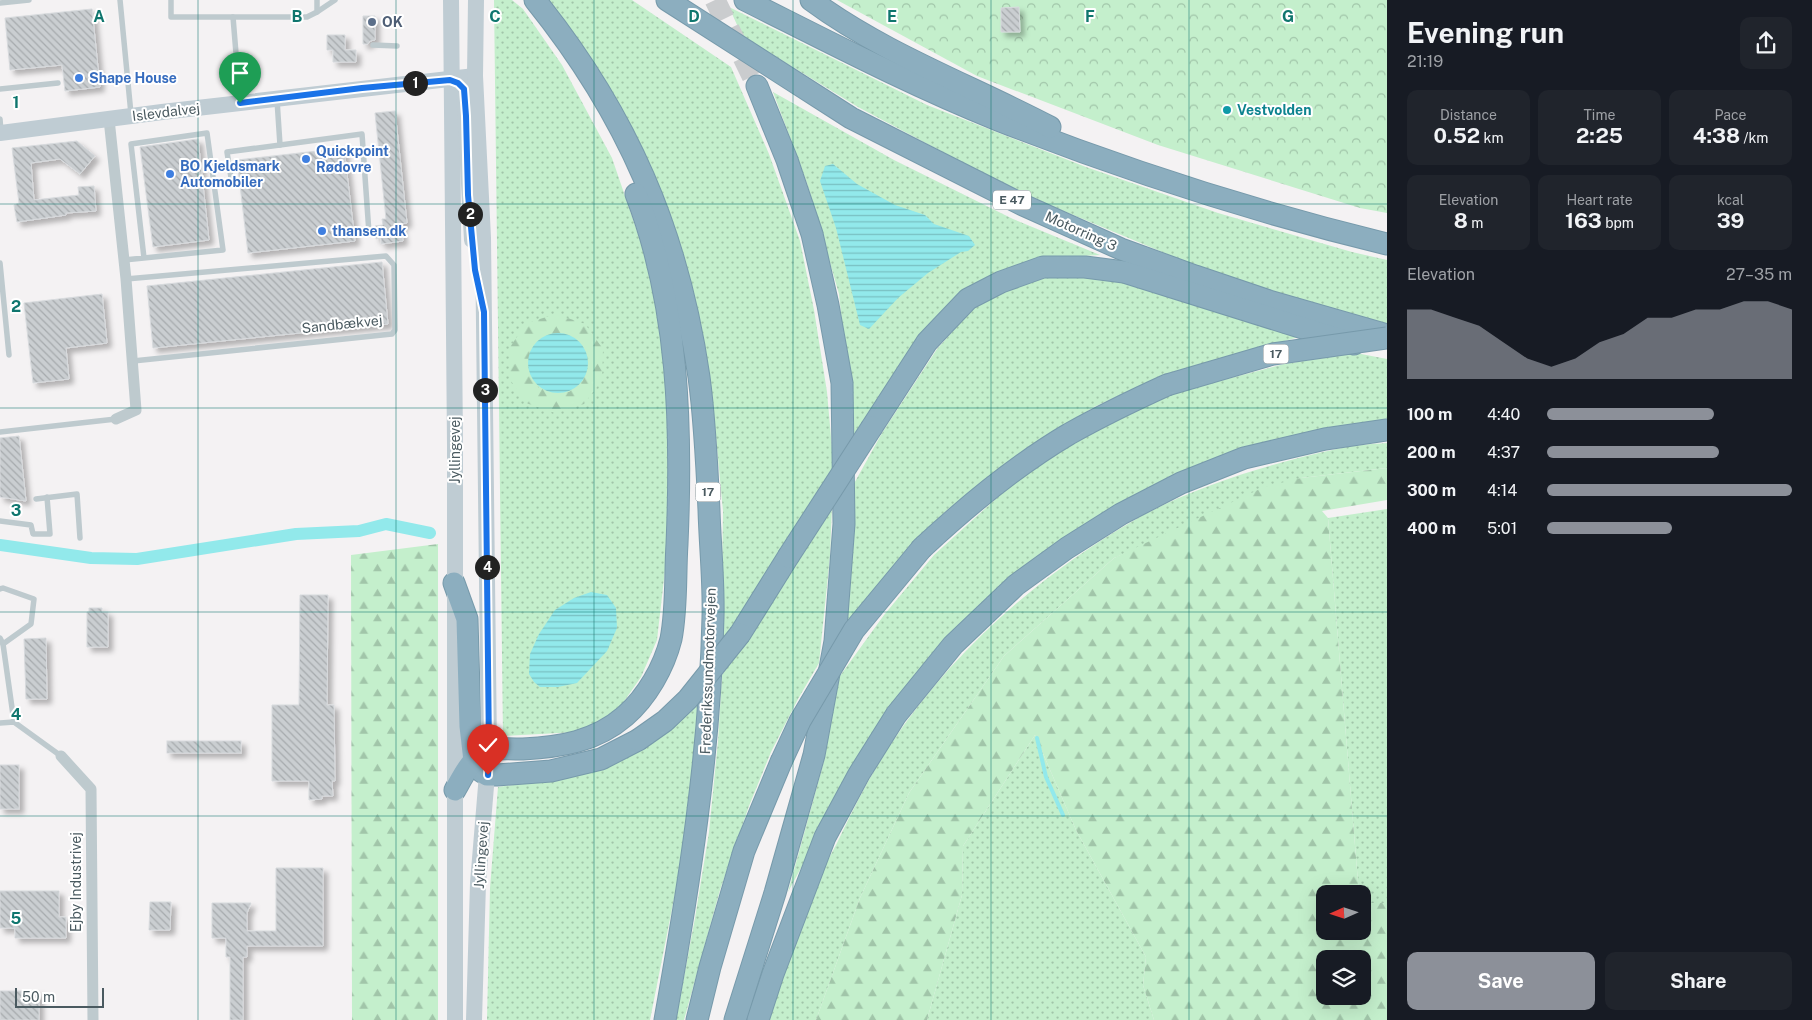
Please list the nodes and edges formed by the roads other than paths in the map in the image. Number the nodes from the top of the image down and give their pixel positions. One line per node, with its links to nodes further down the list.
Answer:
1 (28, 0): 12 (lane)
2 (120, 0): 25 (lane)
3 (171, 0): 14 (lane)
4 (317, 0): 13 (lane)
5 (335, 0): 13 (lane)
6 (451, 0): 19 (street, Jyllingevej)
7 (476, 0): 18 (street, Jyllingevej)
8 (535, 0): 15 (highway, Frederikssundmotorvejen / 17)
9 (667, 0): 39 (highway, Motorring 3 / E 47)
10 (745, 0): 29 (highway)
11 (811, 0): 29 (highway)
12 (0, 3)
13 (317, 12): 14 (lane)
14 (233, 17): 24 (lane)
15 (565, 39): 56 (highway); 61 (highway, Frederikssundmotorvejen / 17)
16 (374, 45): 17 (lane)
17 (397, 46)
18 (475, 76): 19 (street, Islevdalvej); 37 (street, Jyllingevej)
19 (450, 80): 23 (street, Islevdalvej); 37 (street); 50 (street, Jyllingevej)
20 (58, 83): 22 (lane)
21 (757, 86): 63 (highway)
22 (0, 89)
23 (277, 100): 24 (street, Islevdalvej); 28 (lane)
24 (240, 103): 25 (street, Islevdalvej)
25 (131, 116): 26 (street, Islevdalvej)
26 (109, 119): 27 (street, Islevdalvej); 34 (street)
27 (0, 128)
28 (280, 145): 30 (lane); 31 (lane)
29 (1125, 168): 32 (highway)
30 (232, 184)
31 (369, 233)
32 (1387, 244)
33 (144, 258): 33 (lane); 34 (lane)
34 (124, 260): 36 (street)
35 (0, 263): 38 (lane)
36 (126, 279): 42 (street); 42 (lane, Sandbækvej)
37 (484, 312): 56 (street, Jyllingevej)
38 (3, 327): 41 (lane)
39 (1387, 336): 62 (highway, 17, bridge)
40 (1387, 349): 56 (highway, bridge)
41 (9, 355)
42 (133, 361): 43 (street)
43 (116, 419): 45 (lane)
44 (1387, 430): 64 (highway)
45 (0, 432)
46 (47, 497): 47 (lane); 48 (lane); 49 (lane)
47 (36, 499)
48 (0, 521)
49 (80, 538)
50 (454, 582): 56 (highway); 57 (street, Jyllingevej)
51 (0, 589): 52 (lane)
52 (2, 641): 53 (lane)
53 (14, 722): 54 (lane); 55 (lane)
54 (0, 723)
55 (62, 756): 58 (street, Ejby Industrivej)
56 (483, 762): 57 (highway); 60 (street, Jyllingevej)
57 (455, 790): 59 (street, Jyllingevej)
58 (93, 1020)
59 (455, 1020)
60 (474, 1020)
61 (665, 1020)
62 (697, 1020)
63 (736, 1020)
64 (758, 1020)

